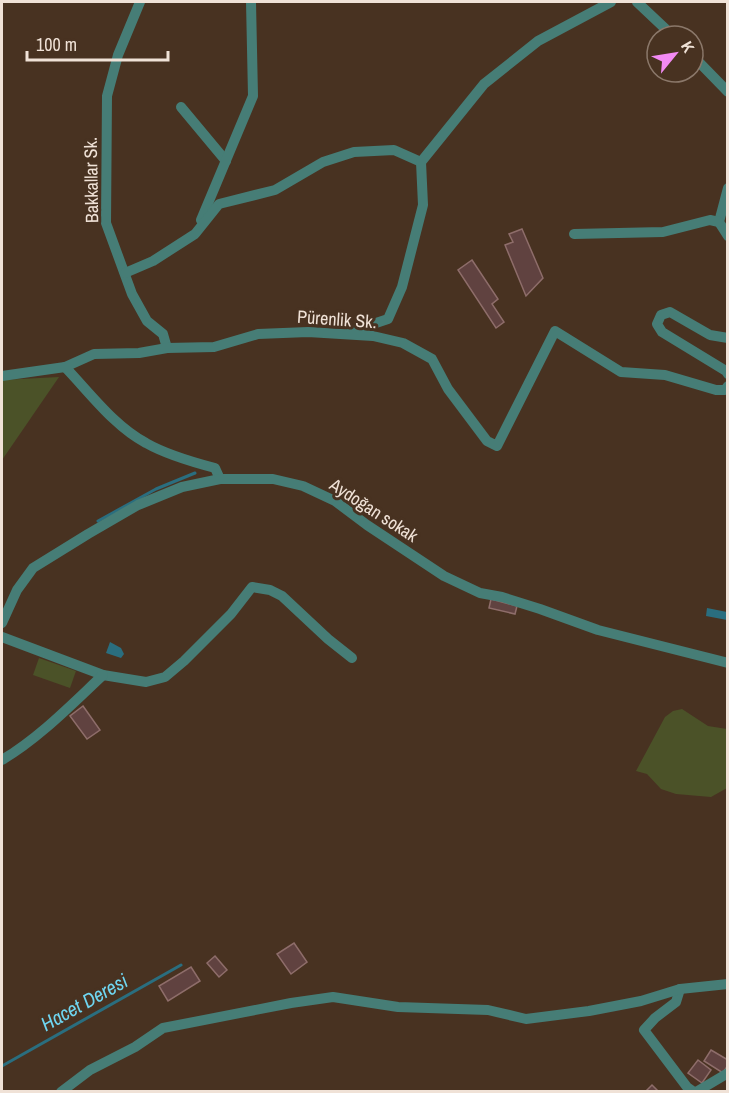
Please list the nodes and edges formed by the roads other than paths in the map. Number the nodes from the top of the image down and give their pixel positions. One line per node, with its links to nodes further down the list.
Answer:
1 (140, 2): 16 (street, Bakkallar Sk.)
2 (251, 2): 9 (street)
3 (611, 2): 10 (street)
4 (637, 2): 5 (street)
5 (660, 24)
6 (705, 69): 7 (street)
7 (728, 92)
8 (181, 107): 9 (street)
9 (226, 161): 13 (street)
10 (421, 162): 13 (street); 17 (street)
11 (728, 188): 12 (street)
12 (719, 222): 14 (street); 15 (street)
13 (195, 234): 16 (street)
14 (574, 234)
15 (728, 236)
16 (125, 273): 19 (street, Bakkallar Sk.)
17 (343, 334): 19 (street, Pürenlik Sk.); 23 (street, Pürenlik Sk.)
18 (728, 338): 21 (street)
19 (167, 348): 20 (street, Pürenlik Sk.)
20 (65, 368): 22 (street, Pürenlik Sk.); 24 (street)
21 (728, 374)
22 (2, 376)
23 (728, 386)
24 (220, 479): 25 (street, Aydoğan sokak); 28 (street, Aydoğan sokak)
25 (2, 623)
26 (2, 637): 29 (street)
27 (352, 658): 29 (street)
28 (728, 663)
29 (103, 675): 30 (street)
30 (2, 760)
31 (728, 984): 32 (street)
32 (681, 988): 34 (street); 35 (street)
33 (728, 1072): 35 (street)
34 (61, 1092)
35 (695, 1092)

